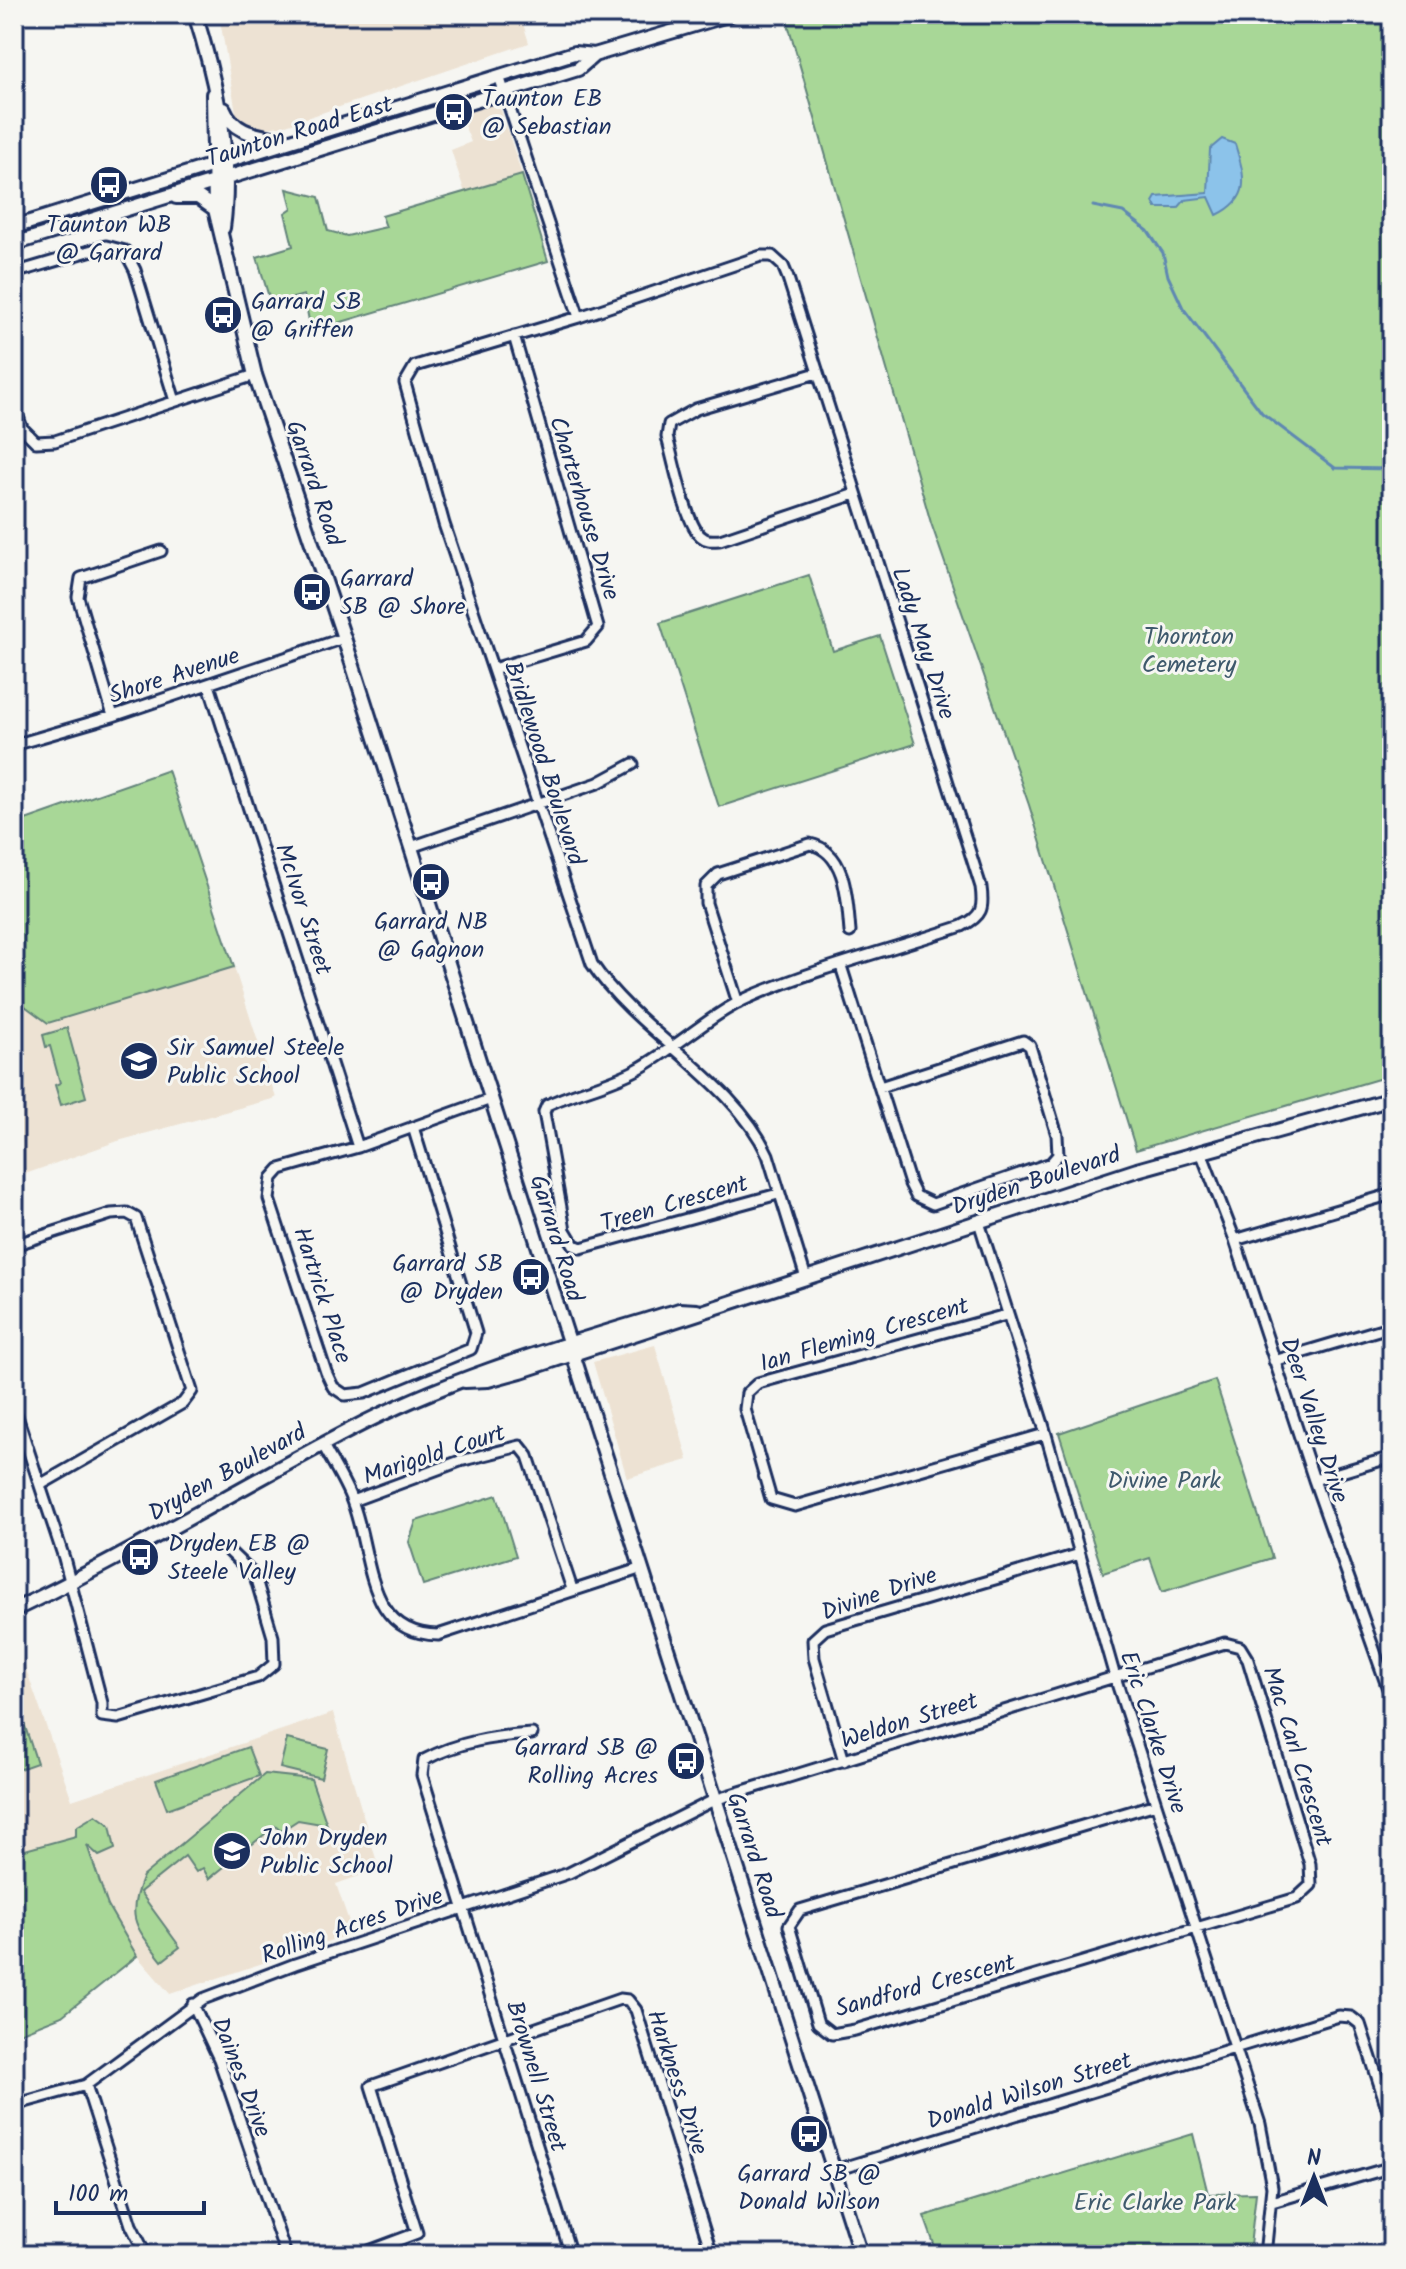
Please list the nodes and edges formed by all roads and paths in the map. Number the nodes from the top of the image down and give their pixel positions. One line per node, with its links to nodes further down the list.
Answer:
1 (195, 14): 7 (street, Garrard Road)
2 (682, 14): 4 (street)
3 (731, 14): 4 (street, Taunton Road East)
4 (687, 28): 5 (street, Taunton Road East)
5 (594, 55): 6 (street, Taunton Road East); 8 (street, Taunton Road East)
6 (499, 76): 8 (street); 9 (street, Taunton Road East)
7 (211, 77): 9 (street); 10 (street, Garrard Road)
8 (503, 90): 11 (street, Taunton Road East); 18 (street)
9 (285, 141): 10 (street, Taunton Road East)
10 (219, 164): 11 (street, Garrard Road); 14 (street, Taunton Road East)
11 (220, 178): 12 (street, Taunton Road East); 13 (street, Garrard Road); 15 (street, Garrard Road)
12 (165, 197): 13 (street); 16 (street, Taunton Road East)
13 (215, 209): 15 (street, Garrard Road)
14 (14, 227)
15 (222, 231): 21 (street, Garrard Road)
16 (14, 244)
17 (14, 273): 22 (street)
18 (579, 317): 19 (street, Bridlewood Boulevard); 20 (street, Lady May Drive)
19 (514, 336): 27 (street, Charterhouse Drive); 27 (street, Bridlewood Boulevard)
20 (817, 373): 24 (street, Lady May Drive); 24 (street)
21 (255, 375): 22 (street); 26 (street, Garrard Road)
22 (175, 401): 23 (street)
23 (14, 405)
24 (855, 494): 35 (street, Lady May Drive)
25 (161, 551): 29 (street)
26 (344, 638): 28 (street, Shore Avenue); 33 (street, Garrard Road)
27 (493, 669): 32 (street, Bridlewood Boulevard)
28 (209, 685): 29 (street, Shore Avenue); 42 (street, McIvor Street)
29 (113, 716): 30 (street, Shore Avenue)
30 (14, 745)
31 (633, 764): 32 (street)
32 (537, 805): 33 (street); 37 (street, Bridlewood Boulevard)
33 (411, 847): 39 (street, Garrard Road)
34 (850, 932): 36 (street)
35 (841, 966): 36 (street, Lady May Drive); 38 (street)
36 (738, 1003): 37 (street, Lady May Drive)
37 (670, 1048): 44 (street, Bridlewood Boulevard); 44 (street, Treen Crescent)
38 (880, 1087): 38 (street)
39 (491, 1099): 41 (street, Hartrick Place); 52 (street, Garrard Road)
40 (1392, 1099): 43 (street, Dryden Boulevard)
41 (413, 1127): 42 (street, Hartrick Place); 42 (street, Hartrick Place)
42 (358, 1147)
43 (1201, 1152): 46 (street, Dryden Boulevard); 47 (street, Deer Valley Drive)
44 (778, 1194): 49 (street, Bridlewood Boulevard)
45 (1392, 1194): 47 (street)
46 (979, 1222): 49 (street, Dryden Boulevard); 50 (street, Eric Clarke Drive)
47 (1235, 1240): 53 (street, Deer Valley Drive)
48 (14, 1245): 59 (street)
49 (806, 1278): 52 (street, Dryden Boulevard)
50 (1006, 1315): 55 (street, Eric Clarke Drive); 55 (street, Ian Fleming Crescent)
51 (1392, 1326): 53 (street)
52 (569, 1350): 56 (street, Dryden Boulevard); 63 (street, Garrard Road)
53 (1274, 1361): 58 (street, Deer Valley Drive)
54 (14, 1407): 59 (street)
55 (1045, 1434): 62 (street, Eric Clarke Drive)
56 (323, 1445): 60 (street, Marigold Court); 64 (street, Dryden Boulevard)
57 (1392, 1457): 58 (street)
58 (1314, 1480): 68 (street, Deer Valley Drive)
59 (40, 1485): 64 (street)
60 (352, 1501): 65 (street, Marigold Court); 65 (street, Marigold Court)
61 (229, 1551): 64 (street)
62 (1080, 1554): 67 (street, Eric Clarke Drive); 70 (street, Divine Drive)
63 (639, 1569): 65 (street, Marigold Court); 71 (street, Garrard Road)
64 (71, 1583): 66 (street, Dryden Boulevard)
65 (572, 1589)
66 (14, 1610)
67 (1115, 1677): 70 (street, Weldon Street); 72 (street, Eric Clarke Drive); 74 (street, Mac Carl Crescent)
68 (1392, 1700)
69 (532, 1734): 73 (street, Brownell Street)
70 (844, 1761): 71 (street, Weldon Street)
71 (714, 1800): 73 (street, Rolling Acres Drive); 82 (street, Garrard Road)
72 (1156, 1804): 74 (street, Eric Clarke Drive); 74 (street, Sandford Crescent)
73 (463, 1909): 75 (street, Rolling Acres Drive); 76 (street, Brownell Street)
74 (1195, 1927): 77 (street, Eric Clarke Drive)
75 (193, 2004): 78 (street, Rolling Acres Drive); 85 (street, Daines Drive)
76 (505, 2041): 86 (street); 87 (street, Brownell Street); 88 (street, Harkness Drive)
77 (1234, 2048): 80 (street, Donald Wilson Street); 82 (street, Donald Wilson Street); 83 (street, Eric Clarke Drive)
78 (86, 2085): 79 (street, Rolling Acres Drive); 84 (street)
79 (14, 2105)
80 (1392, 2123)
81 (1392, 2167): 83 (street)
82 (836, 2170): 89 (street, Garrard Road)
83 (1272, 2202): 90 (street, Eric Clarke Drive)
84 (140, 2255)
85 (286, 2255)
86 (358, 2255)
87 (571, 2255)
88 (712, 2255)
89 (861, 2255)
90 (1265, 2255)

